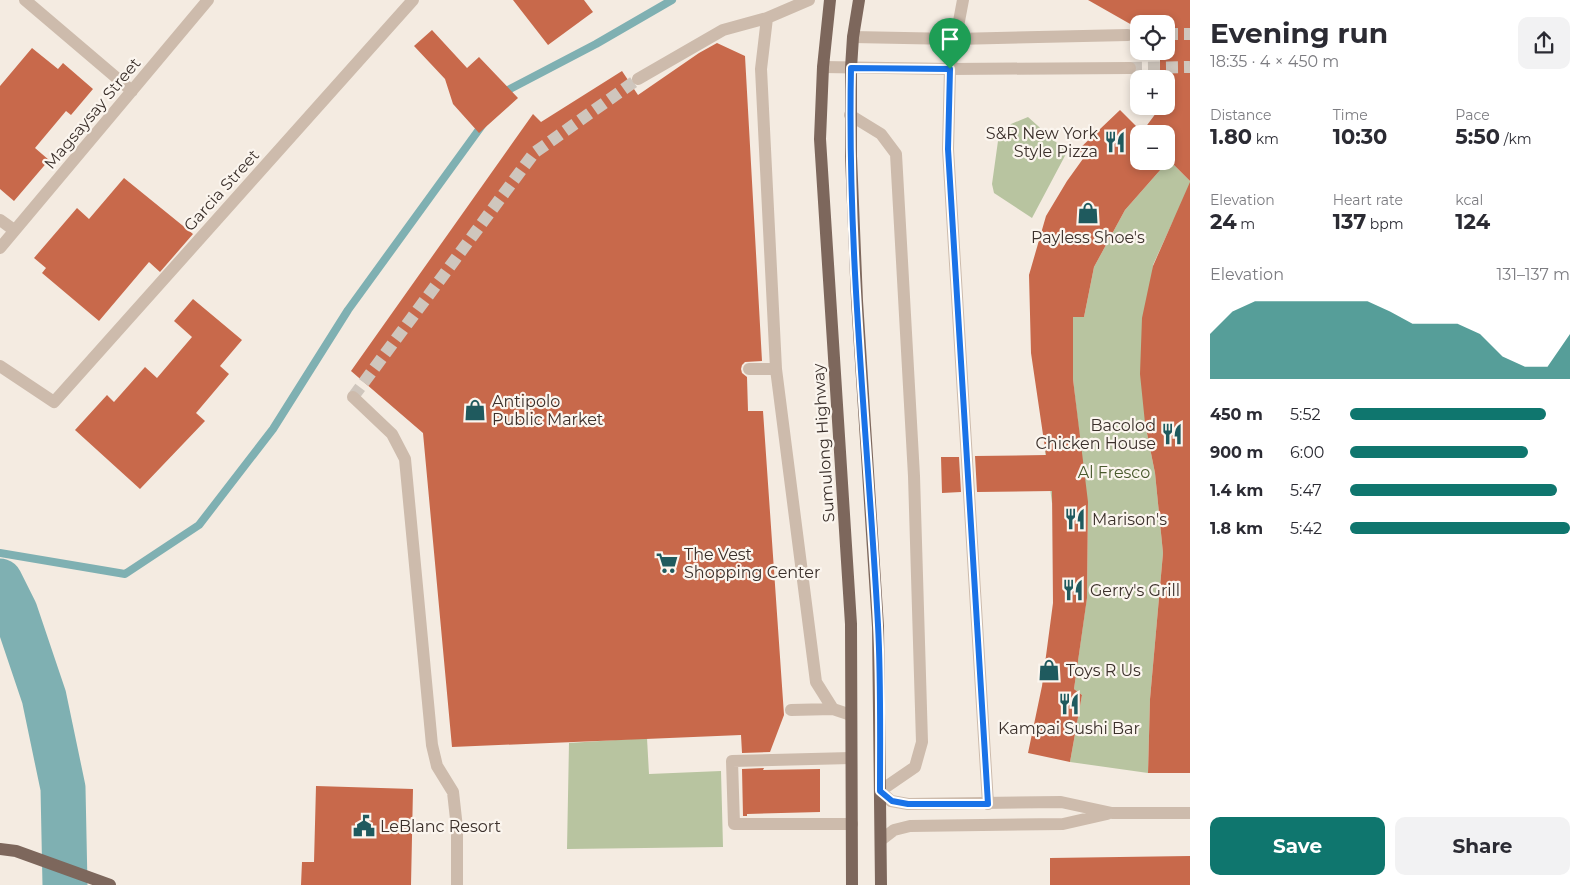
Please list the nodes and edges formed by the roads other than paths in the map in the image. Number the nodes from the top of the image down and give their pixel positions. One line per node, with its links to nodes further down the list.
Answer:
1 (25, 0): 17 (street)
2 (208, 0): 17 (street, Magsaysay Street)
3 (413, 0): 22 (street, Garcia Street)
4 (809, 0): 8 (street)
5 (830, 0): 12 (main road, Sumulong Highway)
6 (859, 0): 10 (main road)
7 (963, 0): 11 (street)
8 (767, 18): 16 (street); 24 (street)
9 (1128, 35): 11 (street)
10 (853, 37): 11 (street); 13 (main road)
11 (955, 39): 15 (street)
12 (823, 67): 13 (street); 28 (main road, Sumulong Highway)
13 (851, 68): 15 (street); 18 (main road)
14 (1130, 68): 15 (street)
15 (950, 69): 31 (street)
16 (638, 79)
17 (132, 92): 20 (street, Magsaysay Street)
18 (850, 115): 30 (main road); 30 (street)
19 (0, 220): 20 (street)
20 (14, 230): 21 (street, Magsaysay Street)
21 (0, 248)
22 (0, 366)
23 (749, 369): 24 (street)
24 (776, 370): 26 (street)
25 (353, 397): 38 (street)
26 (833, 709): 27 (street); 28 (street)
27 (791, 710)
28 (851, 715): 29 (main road, Sumulong Highway)
29 (851, 758): 34 (main road, Sumulong Highway); 34 (street)
30 (880, 791): 31 (street); 35 (main road)
31 (988, 804): 32 (street)
32 (1112, 813): 33 (street); 35 (street)
33 (1190, 813)
34 (852, 824): 39 (main road, Sumulong Highway)
35 (881, 840): 40 (main road)
36 (0, 849): 37 (main road)
37 (110, 885)
38 (457, 885)
39 (852, 885)
40 (881, 885)

